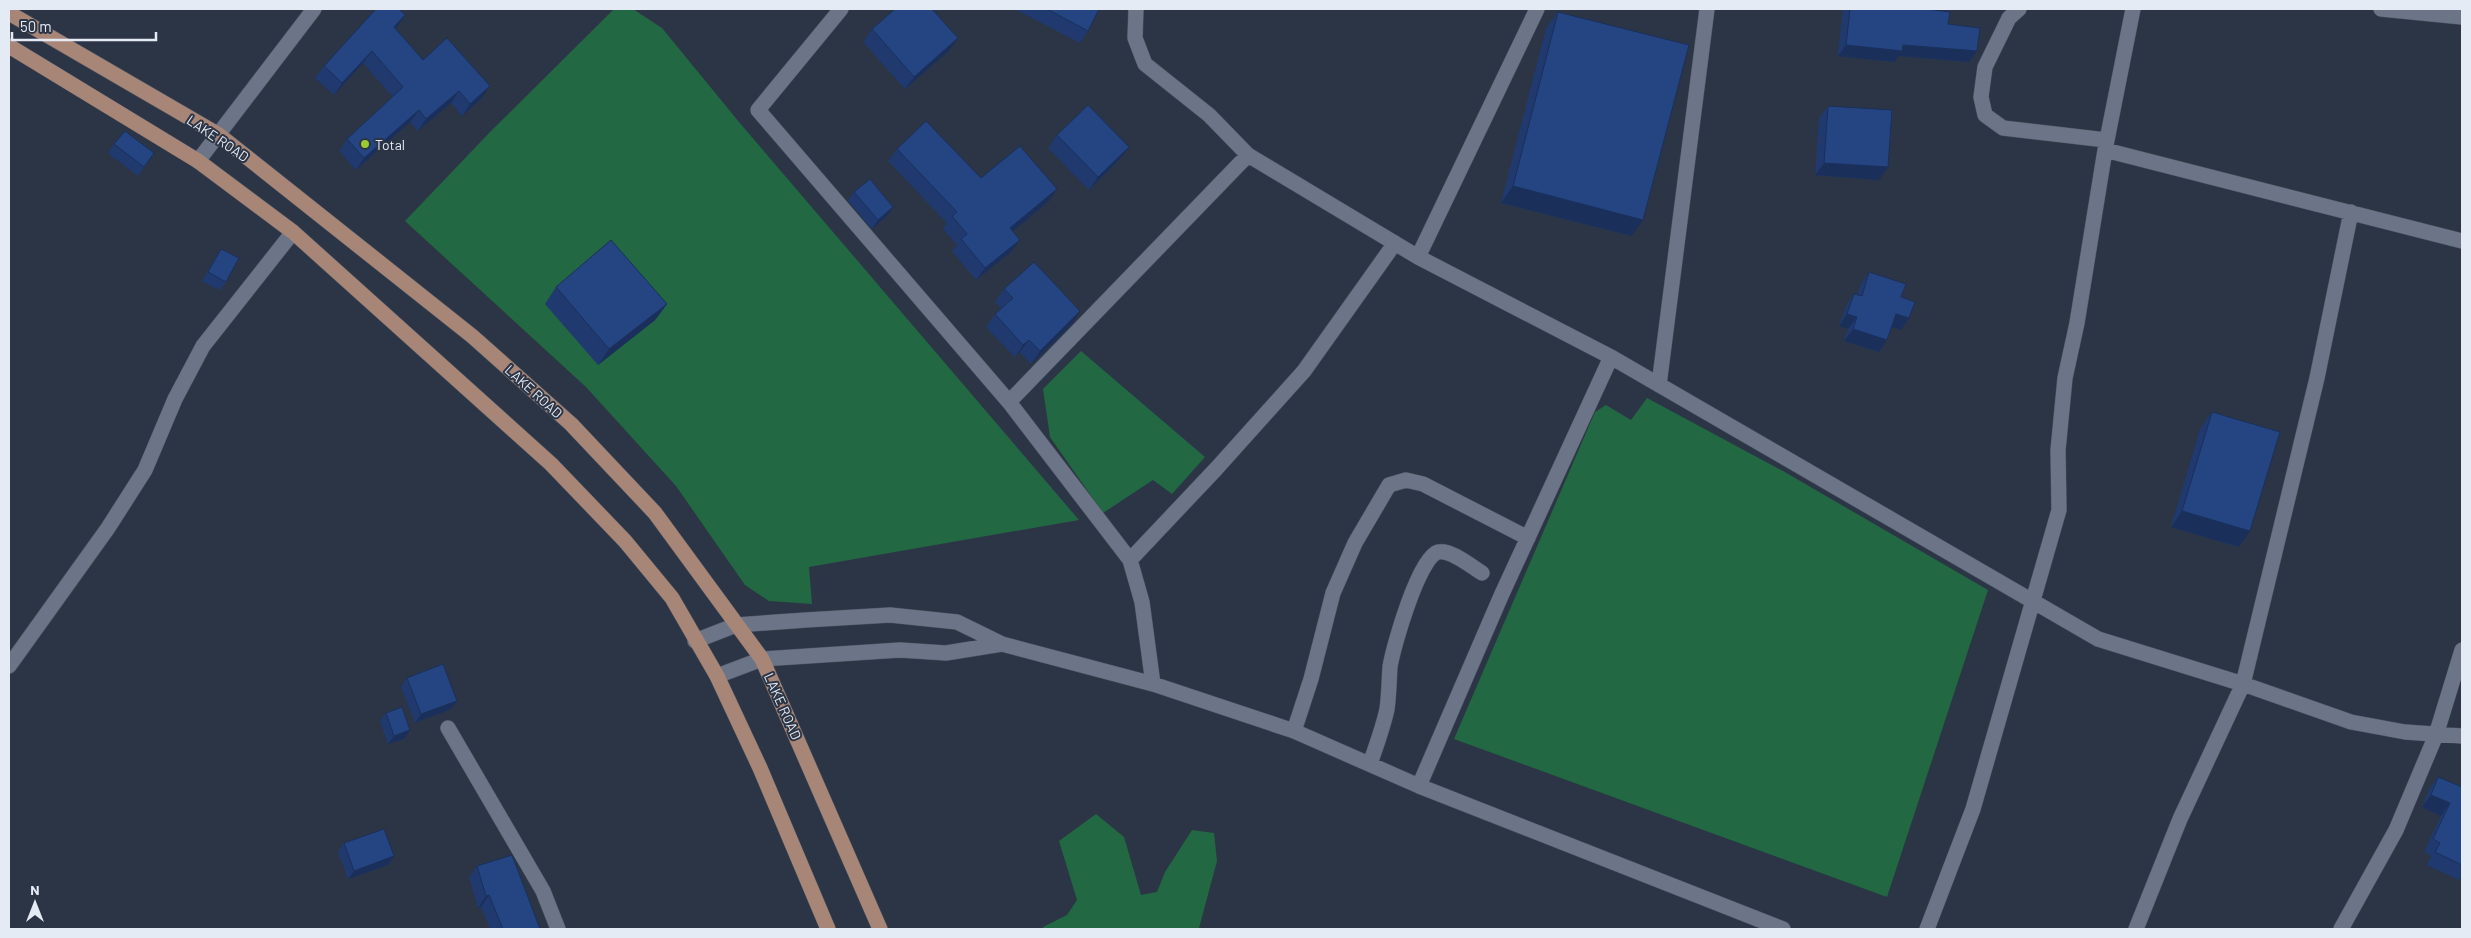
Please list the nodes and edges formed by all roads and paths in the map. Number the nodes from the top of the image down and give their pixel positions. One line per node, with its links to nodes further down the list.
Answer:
1 (314, 9): 12 (street)
2 (842, 9): 23 (street)
3 (1136, 9): 14 (street)
4 (1537, 9): 20 (street)
5 (1707, 9): 22 (street)
6 (2019, 9): 13 (street)
7 (2132, 9): 13 (street)
8 (2381, 9): 10 (street)
9 (9, 13): 12 (main road, LAKE ROAD)
10 (2462, 17)
11 (9, 46): 15 (main road)
12 (219, 135): 15 (street); 28 (main road, LAKE ROAD)
13 (2106, 145): 16 (street); 27 (street)
14 (1248, 155): 19 (street); 23 (street)
15 (198, 161): 17 (main road)
16 (2351, 212): 18 (street); 36 (street)
17 (293, 232): 29 (main road); 33 (street)
18 (2462, 241)
19 (1395, 243): 20 (street); 25 (street)
20 (1418, 257): 21 (street)
21 (1611, 357): 22 (street); 24 (street)
22 (1659, 385): 27 (street)
23 (1009, 402): 25 (street)
24 (1528, 538): 38 (street); 42 (street)
25 (1130, 560): 35 (street)
26 (1482, 573): 41 (street)
27 (2033, 602): 36 (street); 47 (street)
28 (736, 625): 29 (street); 30 (street); 32 (main road, LAKE ROAD)
29 (695, 641): 34 (main road)
30 (1002, 644): 32 (street); 35 (street)
31 (2462, 650): 39 (street)
32 (762, 659): 34 (street); 45 (main road, LAKE ROAD)
33 (9, 666)
34 (717, 676): 44 (main road)
35 (1153, 684): 38 (street)
36 (2243, 684): 39 (street); 48 (street)
37 (448, 728): 43 (street)
38 (1294, 731): 41 (street)
39 (2436, 735): 40 (street); 49 (street)
40 (2462, 736)
41 (1370, 764): 42 (street)
42 (1419, 786): 46 (street)
43 (558, 929)
44 (828, 929)
45 (880, 929)
46 (1783, 929)
47 (1927, 929)
48 (2136, 929)
49 (2341, 929)

